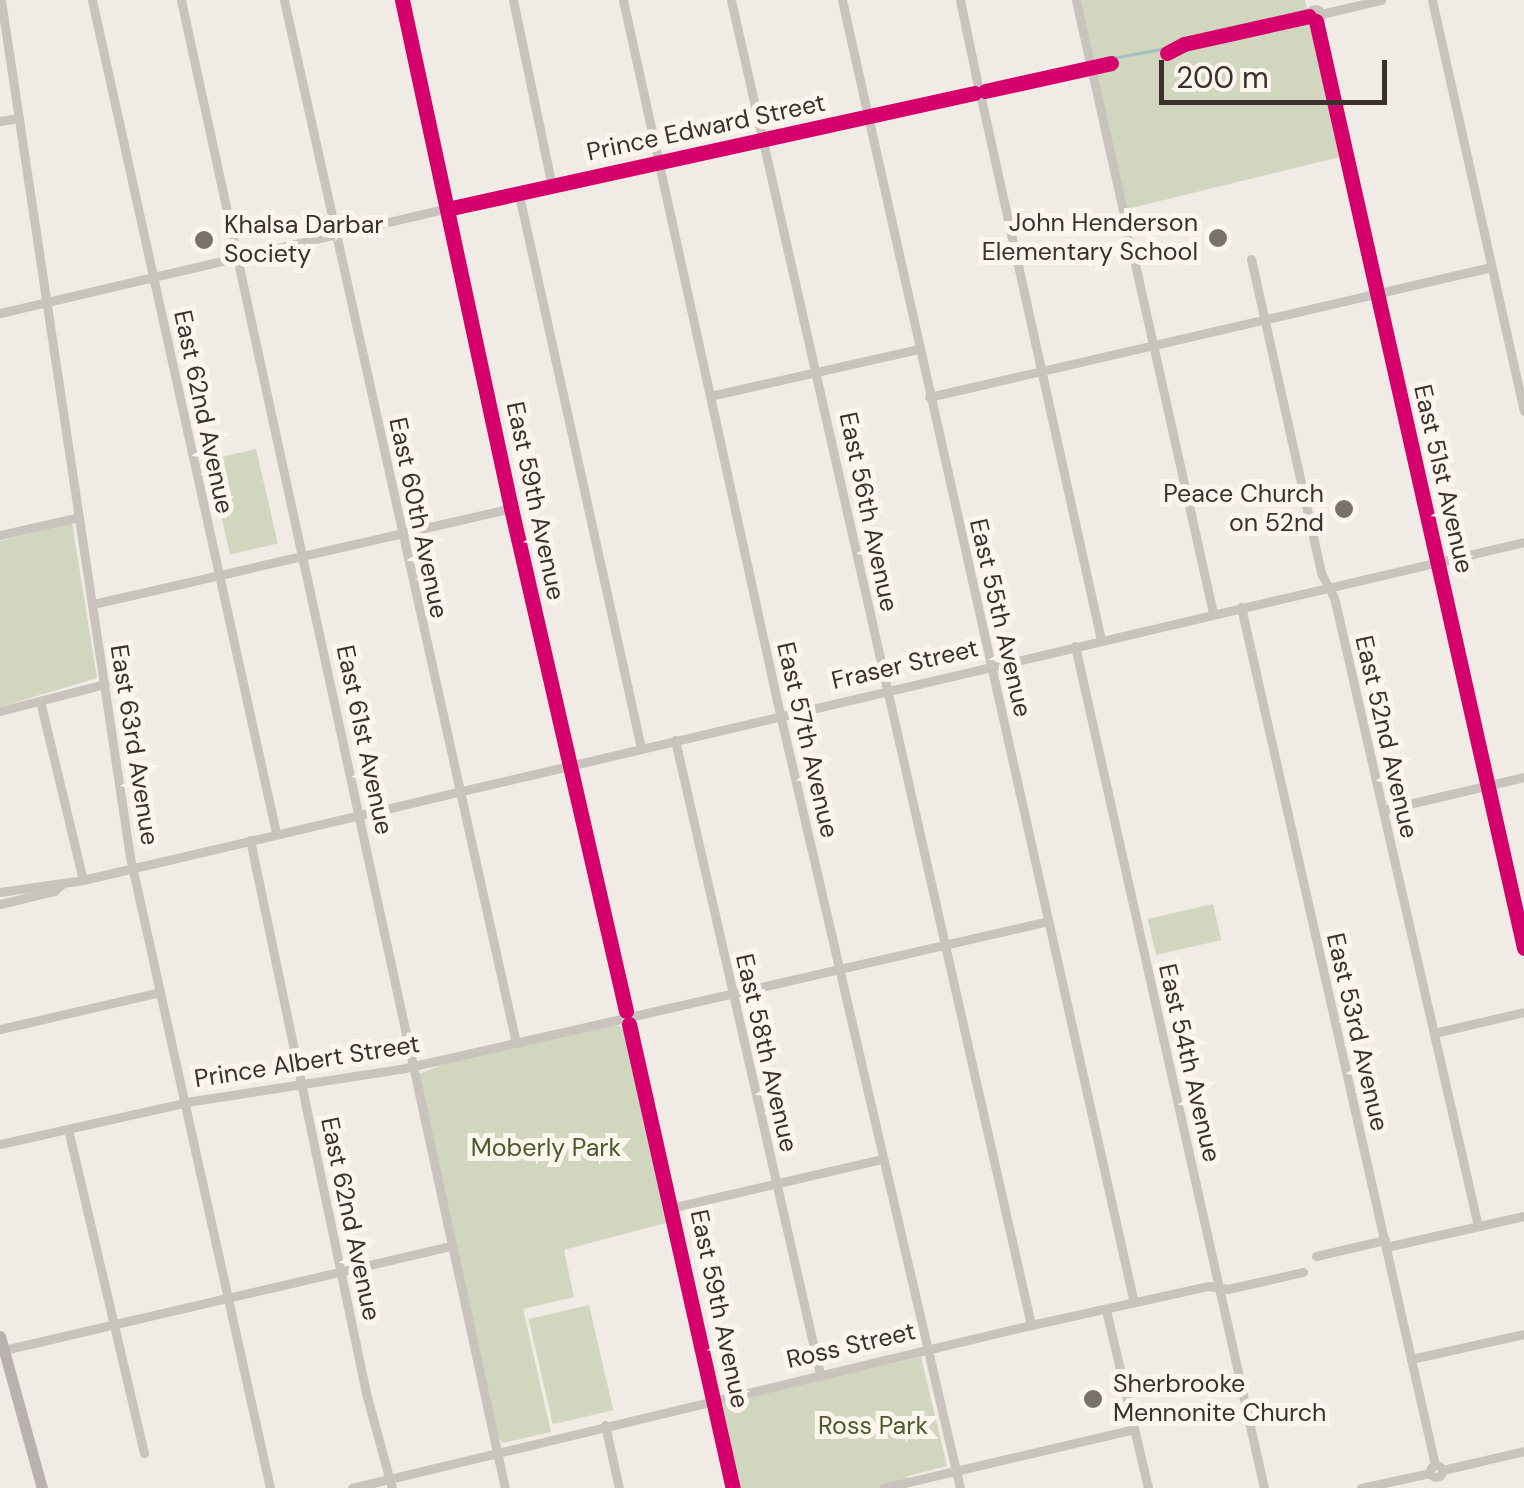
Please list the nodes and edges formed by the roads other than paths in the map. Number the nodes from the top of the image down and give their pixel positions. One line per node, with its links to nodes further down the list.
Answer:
1 (1, 0): 18 (street, East 63rd Avenue)
2 (92, 0): 30 (street, East 62nd Avenue)
3 (181, 0): 27 (street, East 61st Avenue)
4 (284, 0): 26 (street, East 60th Avenue)
5 (402, 0): 25 (street, East 59th Avenue)
6 (513, 0): 23 (street)
7 (623, 0): 22 (street, East 57th Avenue)
8 (732, 0): 21 (street, East 56th Avenue)
9 (842, 0): 19 (street, East 55th Avenue)
10 (960, 0): 17 (street)
11 (1076, 0): 16 (street)
12 (1381, 0): 14 (street)
13 (1432, 0): 29 (street)
14 (1314, 12): 15 (street); 31 (street, East 51st Avenue)
15 (1189, 44)
16 (1091, 68): 17 (street, Prince Edward Street); 35 (street)
17 (980, 92): 19 (street, Prince Edward Street); 38 (street)
18 (19, 118): 20 (street); 32 (street, East 63rd Avenue)
19 (867, 118): 21 (street, Prince Edward Street); 36 (street, East 55th Avenue)
20 (0, 121)
21 (763, 140): 22 (street, Prince Edward Street); 37 (street, East 56th Avenue)
22 (659, 163): 23 (street, Prince Edward Street); 39 (street, East 57th Avenue)
23 (552, 186): 24 (street, Prince Edward Street)
24 (519, 194): 25 (street, Prince Edward Street); 63 (street)
25 (447, 209): 26 (street, Prince Edward Street); 42 (street, East 59th Avenue)
26 (336, 236): 27 (street, Prince Edward Street); 45 (street, East 60th Avenue)
27 (238, 258): 30 (street, Prince Edward Street); 47 (street, East 61st Avenue)
28 (1251, 259): 34 (street, East 52nd Avenue)
29 (1492, 267): 31 (street); 41 (street)
30 (152, 276): 32 (street, Prince Edward Street); 49 (street, East 62nd Avenue)
31 (1376, 293): 34 (street); 48 (street, East 51st Avenue)
32 (47, 301): 33 (street, Prince Edward Street); 43 (street, East 63rd Avenue)
33 (0, 313)
34 (1265, 319): 35 (street); 50 (street, East 52nd Avenue)
35 (1153, 345): 38 (street); 53 (street)
36 (918, 349): 37 (street); 40 (street, East 55th Avenue)
37 (817, 372): 39 (street); 58 (street, East 56th Avenue)
38 (1041, 372): 40 (street); 54 (street)
39 (710, 396): 61 (street, East 57th Avenue)
40 (929, 397): 56 (street, East 55th Avenue)
41 (1524, 411)
42 (511, 508): 45 (street); 64 (street, East 59th Avenue)
43 (79, 517): 44 (street); 51 (street, East 63rd Avenue)
44 (0, 535)
45 (401, 535): 47 (street); 67 (street, East 60th Avenue)
46 (1524, 542): 48 (street, Fraser Street)
47 (304, 557): 49 (street); 69 (street, East 61st Avenue)
48 (1436, 562): 50 (street, Fraser Street); 66 (street, East 51st Avenue)
49 (218, 577): 51 (street); 70 (street, East 62nd Avenue)
50 (1328, 587): 52 (street, Fraser Street); 68 (street, East 52nd Avenue)
51 (93, 604): 57 (street, East 63rd Avenue)
52 (1241, 607): 53 (street, Fraser Street); 98 (street, East 53rd Avenue)
53 (1213, 613): 54 (street, Fraser Street)
54 (1101, 640): 55 (street, Fraser Street)
55 (1075, 646): 56 (street, Fraser Street); 103 (street, East 54th Avenue)
56 (990, 666): 58 (street, Fraser Street); 77 (street, East 55th Avenue)
57 (105, 684): 59 (street); 72 (street, East 63rd Avenue)
58 (886, 690): 61 (street, Fraser Street); 78 (street, East 56th Avenue)
59 (40, 701): 60 (street); 73 (street)
60 (0, 710)
61 (780, 715): 62 (street, Fraser Street); 80 (street, East 57th Avenue)
62 (675, 740): 63 (street, Fraser Street); 82 (street, East 58th Avenue)
63 (641, 748): 64 (street, Fraser Street)
64 (569, 764): 67 (street, Fraser Street); 84 (street, East 59th Avenue)
65 (1524, 776): 66 (street)
66 (1487, 785): 68 (street); 79 (street, East 51st Avenue)
67 (457, 789): 69 (street, Fraser Street); 87 (street, East 60th Avenue)
68 (1382, 810): 86 (street, East 52nd Avenue)
69 (359, 813): 70 (street, Fraser Street); 88 (street, East 61st Avenue)
70 (276, 833): 71 (street, Fraser Street)
71 (250, 840): 72 (street, Fraser Street); 89 (street, East 62nd Avenue)
72 (133, 868): 73 (street, Fraser Street); 81 (street, East 63rd Avenue)
73 (84, 880): 74 (street, Fraser Street)
74 (62, 884): 75 (street, Fraser Street); 76 (street, Fraser Street)
75 (0, 892)
76 (0, 904)
77 (1048, 921): 78 (street, Prince Albert Street); 105 (street, East 55th Avenue)
78 (943, 944): 80 (street, Prince Albert Street); 107 (street, East 56th Avenue)
79 (1524, 948)
80 (839, 968): 82 (street, Prince Albert Street); 93 (street, East 57th Avenue)
81 (160, 992): 85 (street); 90 (street, East 63rd Avenue)
82 (732, 993): 84 (street, Prince Albert Street); 94 (street, East 58th Avenue)
83 (1524, 1012): 86 (street)
84 (627, 1017): 87 (street, Prince Albert Street); 95 (street, East 59th Avenue)
85 (0, 1029)
86 (1434, 1033): 97 (street, East 52nd Avenue)
87 (516, 1043): 88 (street, Prince Albert Street)
88 (412, 1067): 89 (street, Prince Albert Street); 99 (street, East 61st Avenue)
89 (301, 1086): 90 (street, Prince Albert Street); 102 (street, East 62nd Avenue)
90 (185, 1103): 91 (street, Prince Albert Street); 104 (street, East 63rd Avenue)
91 (68, 1129): 92 (street, Prince Albert Street); 108 (street)
92 (0, 1144)
93 (882, 1159): 94 (street); 112 (street, East 57th Avenue)
94 (775, 1184): 95 (street); 114 (street, East 58th Avenue)
95 (671, 1208): 115 (street, East 59th Avenue)
96 (1524, 1216): 97 (street)
97 (1478, 1226): 98 (street)
98 (1385, 1244): 100 (street); 113 (street, East 53rd Avenue)
99 (450, 1246): 102 (street); 118 (street, East 61st Avenue)
100 (1316, 1256)
101 (1303, 1272): 103 (street, Ross Street)
102 (342, 1273): 104 (street); 123 (street, East 62nd Avenue)
103 (1219, 1287): 105 (street, Ross Street); 133 (street, East 54th Avenue)
104 (228, 1300): 108 (street); 125 (street, East 63rd Avenue)
105 (1134, 1303): 106 (street, Ross Street)
106 (1106, 1310): 107 (street, Ross Street); 117 (street)
107 (1031, 1325): 112 (street, Ross Street)
108 (115, 1326): 111 (street); 120 (street)
109 (1524, 1334): 113 (street)
110 (0, 1336): 111 (main road)
111 (4, 1350): 124 (main road)
112 (927, 1350): 114 (street, Ross Street); 121 (street, East 57th Avenue)
113 (1411, 1358): 122 (street, East 53rd Avenue)
114 (820, 1374): 115 (street, Ross Street)
115 (713, 1400): 116 (street, Ross Street); 129 (street, East 59th Avenue)
116 (604, 1426): 118 (street, Ross Street); 128 (street)
117 (1134, 1430): 121 (street); 132 (street)
118 (496, 1452): 123 (street, Ross Street); 127 (street, East 61st Avenue)
119 (1524, 1452): 122 (street)
120 (144, 1453)
121 (956, 1471): 130 (street); 131 (street, East 57th Avenue)
122 (1437, 1475): 134 (street)
123 (390, 1484): 126 (street, Ross Street)
124 (42, 1488)
125 (270, 1488)
126 (352, 1488)
127 (505, 1488)
128 (620, 1488)
129 (733, 1488)
130 (884, 1488)
131 (960, 1488)
132 (1148, 1488)
133 (1264, 1488)
134 (1361, 1488)

